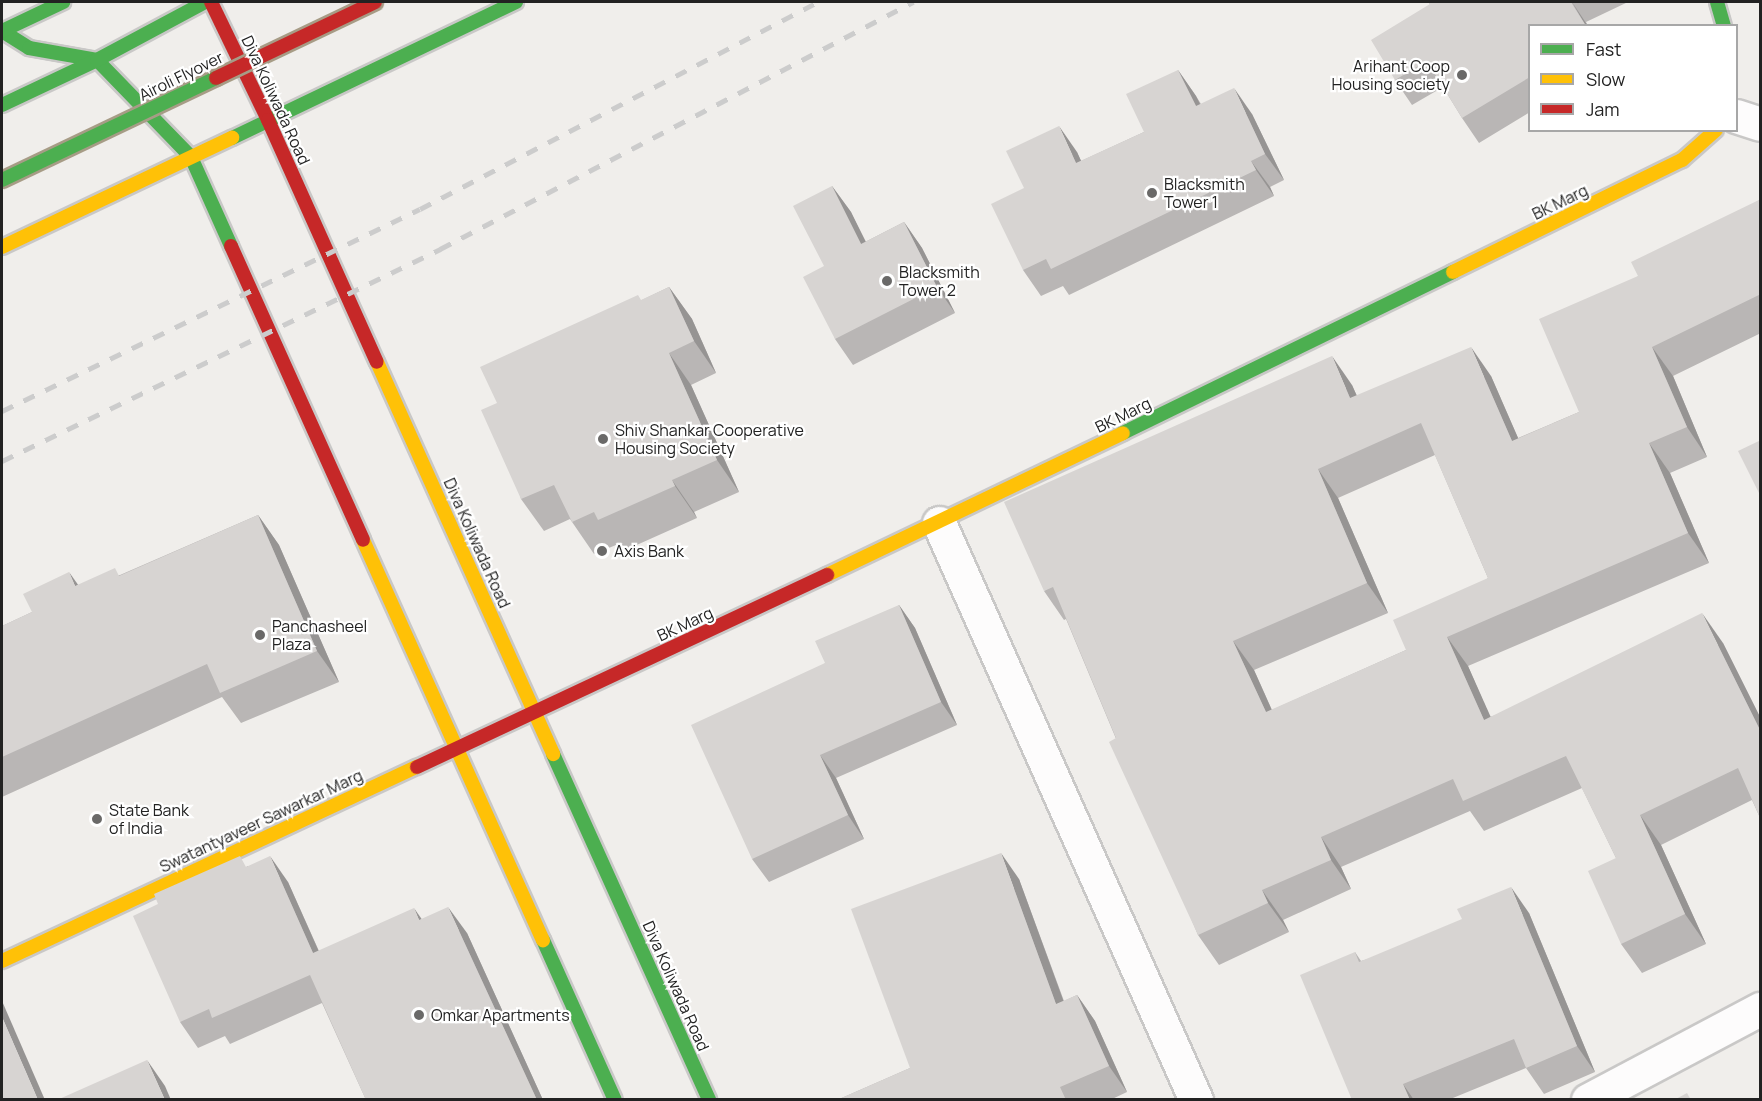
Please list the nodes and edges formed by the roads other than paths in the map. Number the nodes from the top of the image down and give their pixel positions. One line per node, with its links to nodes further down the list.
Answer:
1 (63, 2): 8 (main road)
2 (205, 2): 9 (main road)
3 (211, 2): 12 (main road, Diva Koliwada Road)
4 (375, 2): 16 (main road, Airoli Flyover, bridge)
5 (516, 2): 12 (main road)
6 (1717, 2): 7 (main road)
7 (1723, 24)
8 (2, 31): 9 (main road)
9 (98, 60): 10 (main road); 15 (main road)
10 (2, 105)
11 (1738, 116): 13 (street)
12 (268, 120): 15 (main road); 19 (main road, Diva Koliwada Road)
13 (1761, 124)
14 (1714, 132): 18 (main road, BK Marg)
15 (191, 157): 17 (main road); 20 (main road)
16 (2, 180)
17 (2, 248)
18 (939, 524): 19 (main road, BK Marg); 25 (street)
19 (534, 712): 20 (main road, Swatantyaveer Sawarkar Marg); 24 (main road, Diva Koliwada Road)
20 (457, 748): 21 (main road, Swatantyaveer Sawarkar Marg); 23 (main road)
21 (2, 961)
22 (1761, 1009): 26 (street)
23 (615, 1100)
24 (709, 1100)
25 (1196, 1100)
26 (1588, 1100)

